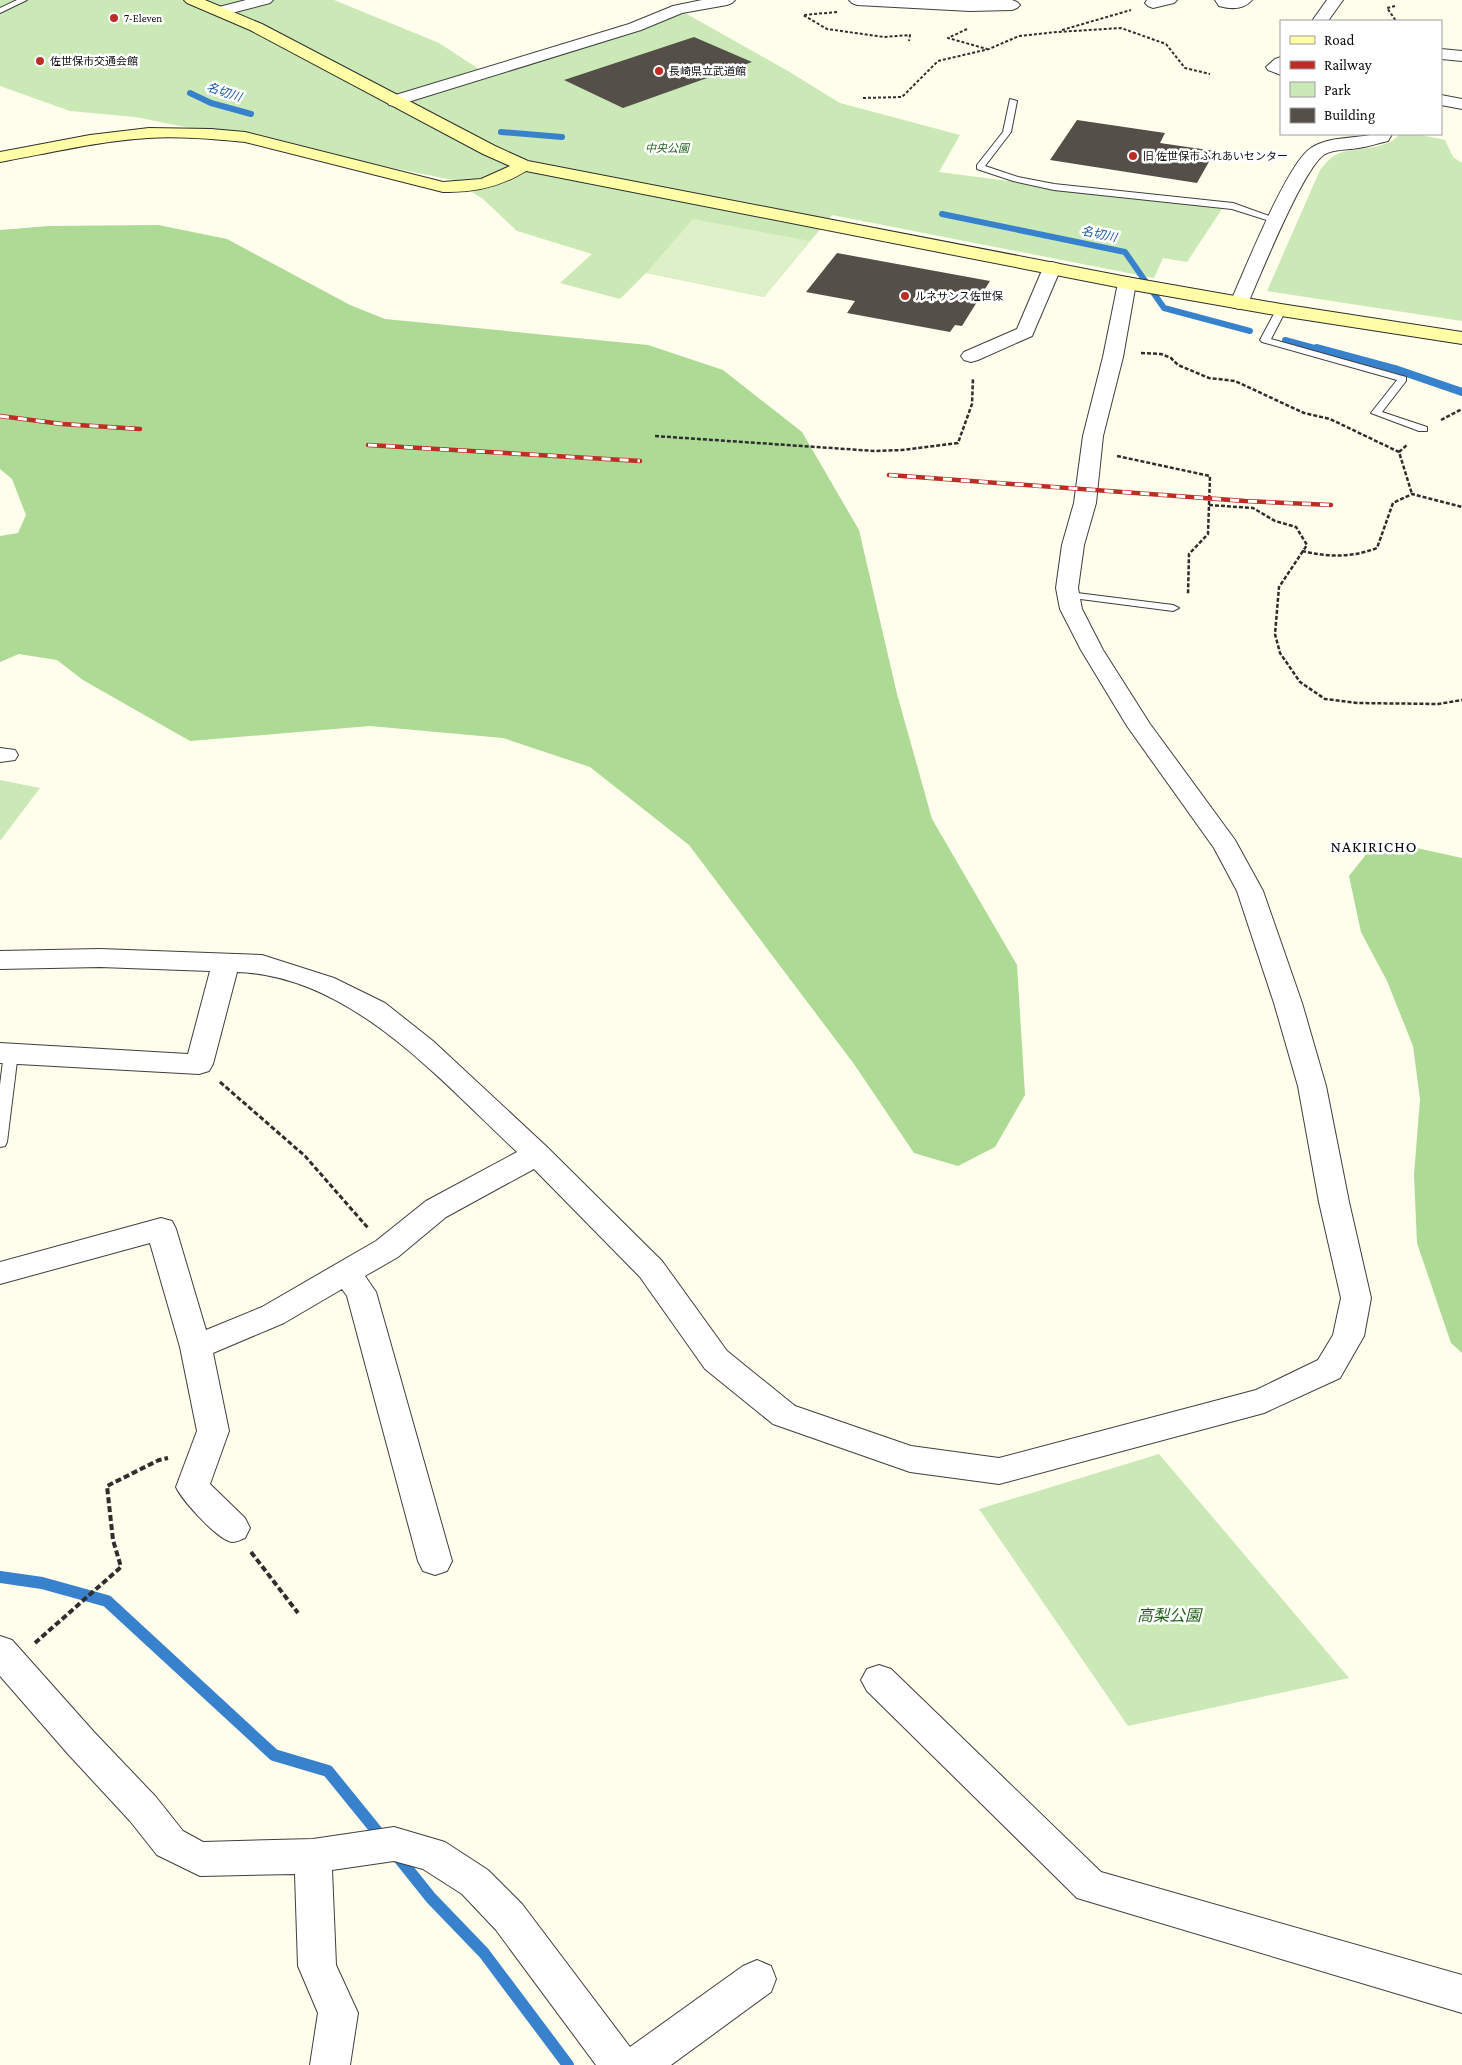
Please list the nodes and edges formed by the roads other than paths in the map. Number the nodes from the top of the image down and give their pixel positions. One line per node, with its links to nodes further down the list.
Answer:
1 (23, 0): 13 (lane)
2 (192, 0): 12 (street)
3 (265, 0): 12 (street)
4 (727, 0): 20 (street)
5 (857, 0): 11 (street)
6 (1169, 0): 10 (street)
7 (1223, 0): 8 (street)
8 (1244, 0)
9 (1335, 0): 14 (street)
10 (1153, 3)
11 (1012, 5)
12 (220, 10): 20 (street)
13 (0, 11)
14 (1321, 20)
15 (1442, 54): 16 (street)
16 (1462, 56)
17 (1280, 63): 18 (street)
18 (1280, 70)
19 (1442, 100): 22 (street)
20 (395, 101): 25 (street)
21 (1013, 101): 26 (lane)
22 (1462, 104)
23 (1383, 135): 26 (street)
24 (0, 157): 25 (street)
25 (523, 165): 27 (street)
26 (1276, 220): 29 (street)
27 (1052, 268): 28 (street); 32 (street)
28 (1130, 283): 29 (street); 34 (street)
29 (1239, 302): 30 (street)
30 (1282, 310): 31 (street); 33 (lane)
31 (1462, 338)
32 (971, 356)
33 (1423, 429)
34 (1069, 595): 35 (lane); 40 (street)
35 (1173, 608)
36 (0, 960): 37 (street)
37 (226, 962): 38 (street); 40 (street)
38 (6, 1053): 39 (lane)
39 (0, 1142)
40 (537, 1154): 41 (street)
41 (346, 1272): 43 (street); 45 (street)
42 (0, 1273): 43 (street)
43 (196, 1347): 44 (street)
44 (233, 1528)
45 (435, 1561)
46 (5, 1658): 48 (street)
47 (879, 1680): 50 (street)
48 (313, 1856): 51 (street); 52 (street)
49 (757, 1979): 53 (street)
50 (1462, 1994)
51 (330, 2065)
52 (620, 2065)
53 (638, 2065)

